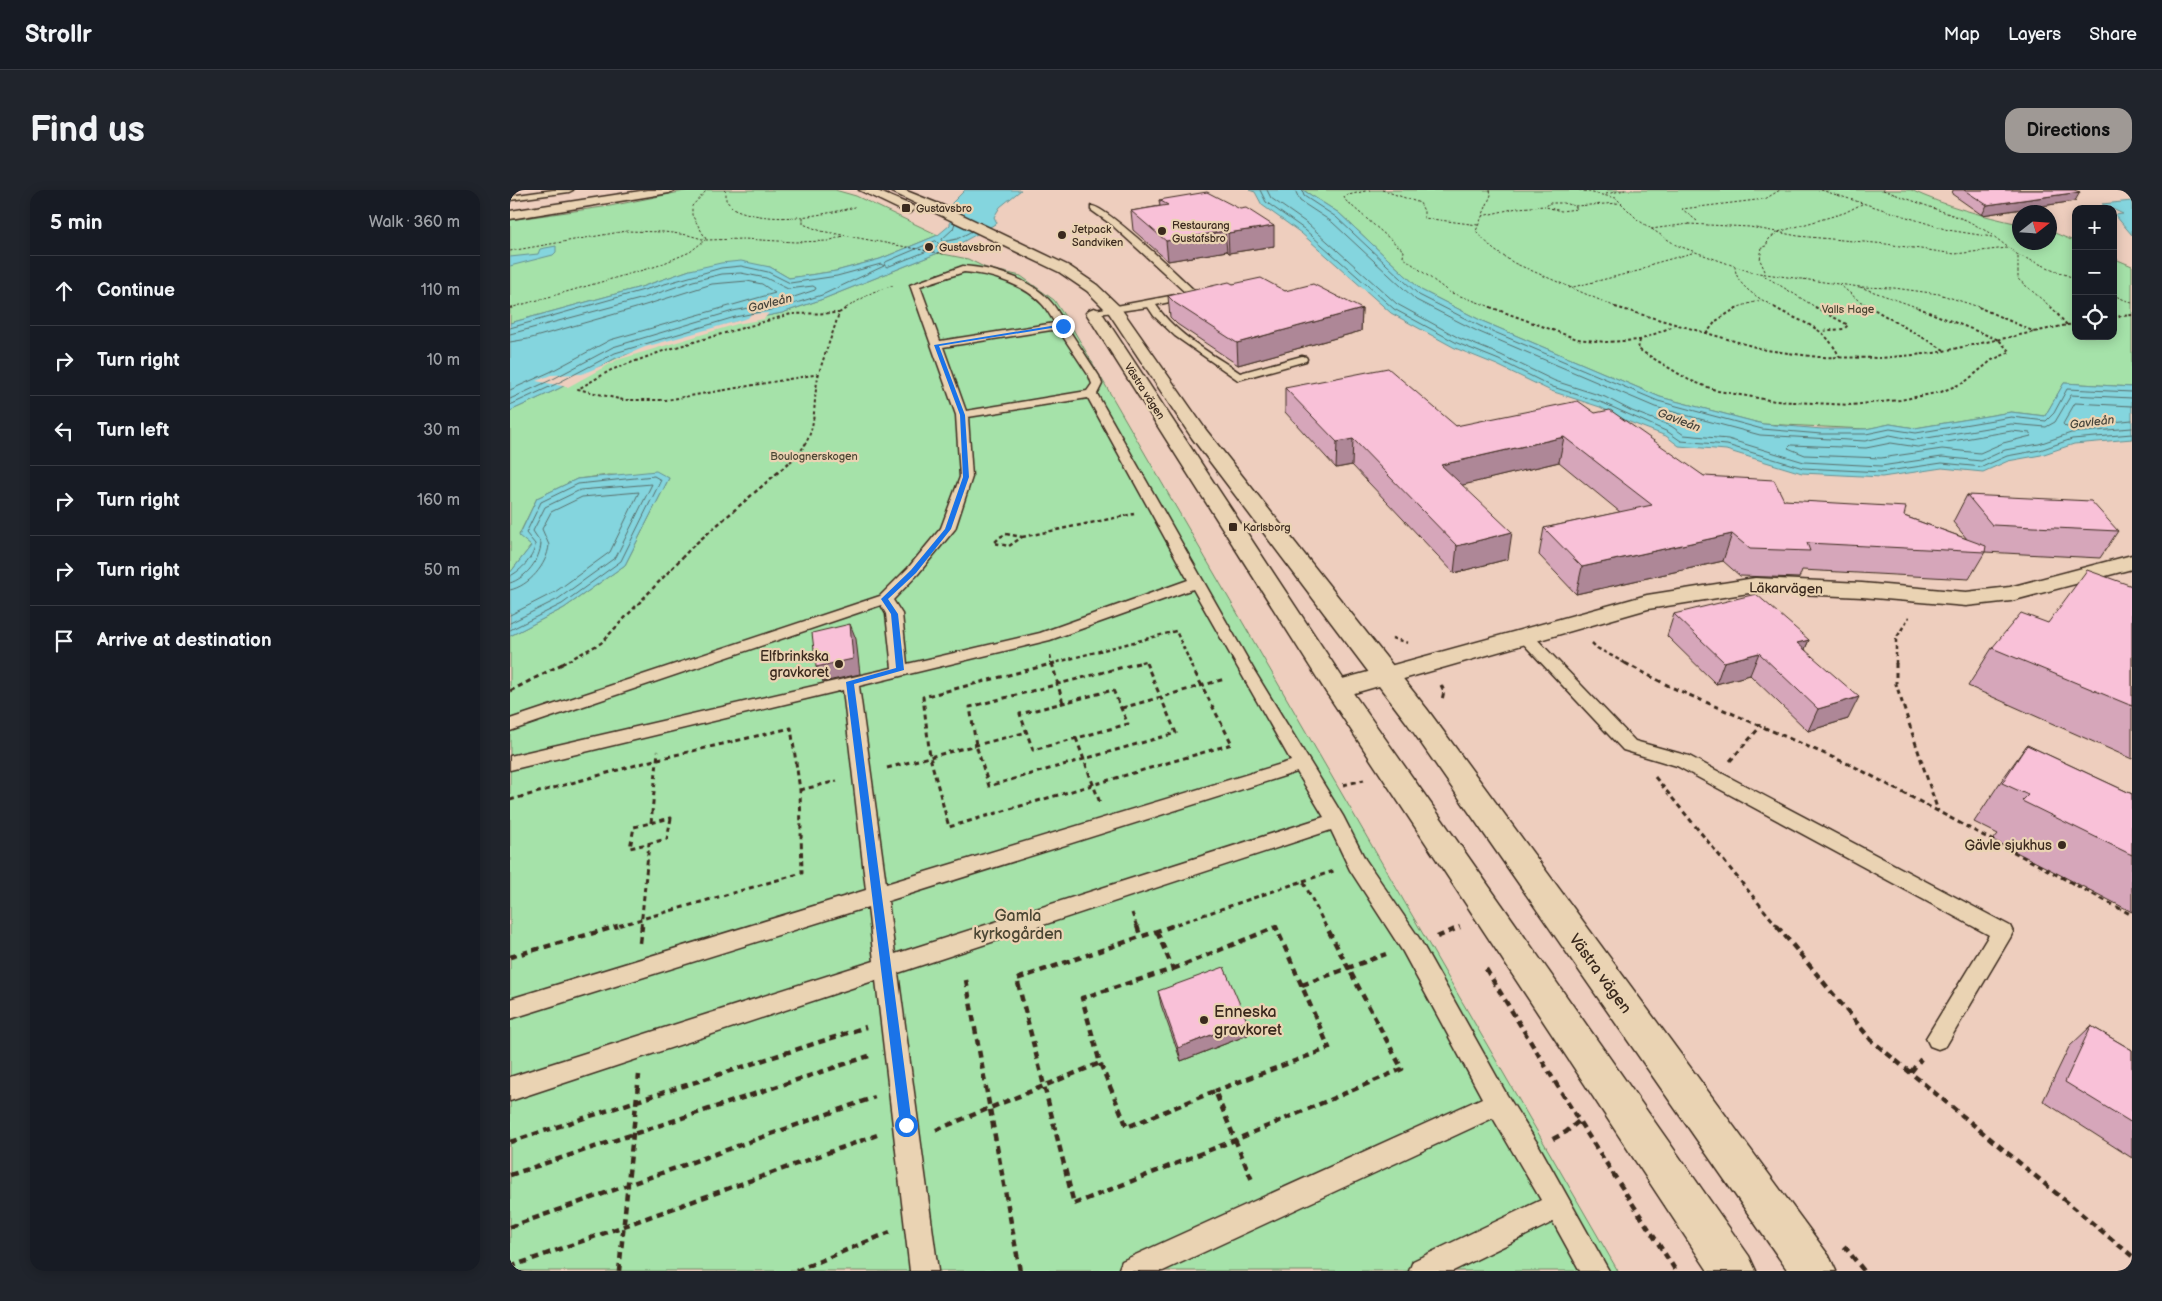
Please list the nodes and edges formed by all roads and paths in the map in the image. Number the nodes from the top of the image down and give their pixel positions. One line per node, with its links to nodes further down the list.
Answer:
1 (569, 190): 16 (lane)
2 (669, 190): 23 (main road)
3 (707, 190): 33 (path)
4 (724, 190): 26 (path)
5 (865, 190): 24 (main road, Västra vägen)
6 (894, 190): 24 (main road, Västra vägen)
7 (1370, 190): 63 (path)
8 (1382, 190): 28 (path)
9 (1490, 190): 25 (path)
10 (1580, 190): 15 (path)
11 (1625, 190): 15 (path)
12 (1780, 190): 27 (path)
13 (1821, 190): 18 (path)
14 (1883, 190): 32 (path)
15 (1605, 194): 17 (path)
16 (510, 198)
17 (1621, 203): 21 (path); 29 (path)
18 (1864, 203): 30 (path); 32 (path)
19 (861, 204): 26 (path)
20 (1545, 206): 21 (path); 21 (path); 25 (path)
21 (1575, 206)
22 (1094, 208): 50 (lane)
23 (510, 215)
24 (932, 216): 35 (main road, Västra vägen); 35 (main road, Västra vägen)
25 (1481, 216): 28 (path)
26 (803, 217): 31 (path)
27 (1688, 224): 29 (path); 30 (path)
28 (1478, 225): 46 (path)
29 (1650, 229): 37 (path)
30 (1778, 232): 34 (path); 41 (path)
31 (844, 236): 33 (path); 38 (path)
32 (1993, 237): 34 (path)
33 (706, 240): 36 (path); 51 (path)
34 (2008, 247): 39 (path)
35 (1013, 250): 52 (main road, Västra vägen)
36 (510, 251)
37 (1694, 253): 40 (path); 46 (path)
38 (945, 254)
39 (2018, 255): 42 (path); 58 (path)
40 (1734, 266): 41 (path); 48 (path)
41 (1763, 275): 43 (path); 60 (path)
42 (2072, 277)
43 (1838, 283): 45 (path); 66 (path)
44 (897, 284): 53 (path)
45 (1860, 287): 61 (path); 64 (path)
46 (1569, 288): 57 (path)
47 (2117, 297): 49 (path)
48 (1761, 300): 60 (path); 62 (path)
49 (2132, 303)
50 (1151, 304): 52 (lane); 68 (lane)
51 (510, 308)
52 (1105, 312): 84 (main road, Västra vägen); 88 (main road, Västra vägen)
53 (839, 313): 69 (path); 69 (path)
54 (2132, 315): 55 (path)
55 (2117, 317)
56 (2072, 324): 58 (path)
57 (1676, 325): 62 (path); 63 (path)
58 (2067, 325): 61 (path)
59 (1063, 326): 65 (lane); 65 (lane); 70 (lane)
60 (1822, 331): 67 (path)
61 (2036, 332): 64 (path)
62 (1706, 334): 67 (path)
63 (1640, 340): 64 (path)
64 (1999, 340): 66 (path)
65 (936, 345): 71 (lane)
66 (1947, 351): 67 (path)
67 (1840, 358)
68 (1302, 359)
69 (819, 374): 89 (path)
70 (1091, 394): 71 (lane); 72 (lane)
71 (962, 415): 77 (lane)
72 (1156, 510): 73 (path); 75 (lane)
73 (1022, 537): 73 (path)
74 (2132, 562): 76 (main road, Läkarvägen)
75 (1198, 582): 80 (lane); 83 (lane)
76 (1922, 595): 78 (main road, Läkarvägen); 112 (path)
77 (885, 599): 82 (lane); 93 (lane)
78 (1575, 621): 79 (main road, Läkarvägen); 94 (path)
79 (1525, 636): 84 (main road, Läkarvägen); 99 (lane)
80 (1044, 637): 81 (path); 82 (lane)
81 (1052, 662): 86 (path); 87 (path); 100 (path)
82 (900, 670): 85 (lane)
83 (1247, 672): 87 (path); 104 (lane)
84 (1387, 676): 88 (main road); 167 (main road, Västra vägen)
85 (850, 682): 95 (lane); 105 (lane)
86 (1058, 684): 90 (path); 91 (path); 98 (path)
87 (1202, 686): 90 (path); 108 (path)
88 (1338, 689): 166 (main road, Västra vägen)
89 (510, 691)
90 (1161, 697): 92 (path); 102 (path)
91 (1063, 703): 92 (path); 96 (path)
92 (1122, 708): 97 (path)
93 (510, 725)
94 (1761, 726): 106 (path); 112 (path)
95 (661, 728): 101 (path); 103 (lane)
96 (1026, 732): 97 (path); 98 (path)
97 (1076, 738): 102 (path)
98 (976, 745): 100 (path); 102 (path)
99 (1629, 746): 106 (lane); 157 (path)
100 (930, 757): 105 (path); 108 (path)
101 (658, 759): 110 (path); 111 (path); 114 (path)
102 (1084, 760): 108 (path)
103 (510, 763)
104 (1301, 764): 113 (lane); 115 (lane)
105 (862, 775): 110 (path); 117 (lane)
106 (1715, 778): 133 (lane)
107 (1358, 782): 109 (path)
108 (1095, 785): 115 (path)
109 (1343, 785)
110 (800, 790): 119 (path)
111 (510, 800)
112 (1938, 811): 118 (path)
113 (1336, 821): 123 (lane); 125 (lane)
114 (651, 823): 116 (path); 116 (path)
115 (1106, 823): 117 (lane)
116 (649, 843): 119 (path)
117 (877, 894): 125 (lane); 128 (lane)
118 (2132, 915)
119 (643, 920): 124 (path); 128 (path)
120 (1460, 927): 122 (path)
121 (1156, 932): 126 (path); 127 (path); 137 (path)
122 (1449, 934)
123 (1411, 945): 126 (path); 142 (lane)
124 (510, 957)
125 (886, 966): 132 (lane); 134 (lane)
126 (1347, 968): 130 (path); 148 (path)
127 (1173, 969): 130 (path); 136 (path)
128 (636, 970): 131 (lane)
129 (966, 980): 143 (path)
130 (1302, 985): 140 (path)
131 (510, 1009)
132 (893, 1018): 135 (lane); 141 (path)
133 (1938, 1038)
134 (642, 1046): 139 (lane); 141 (path)
135 (896, 1047): 138 (lane); 147 (path)
136 (1100, 1063): 137 (path); 140 (path)
137 (1045, 1086): 143 (path); 148 (path)
138 (902, 1088): 146 (lane); 151 (path)
139 (510, 1089)
140 (1215, 1091): 148 (path)
141 (636, 1101): 147 (path); 149 (path)
142 (1498, 1103): 152 (lane); 153 (lane)
143 (991, 1108): 146 (path); 162 (path)
144 (1579, 1121): 145 (path)
145 (1566, 1132)
146 (907, 1133): 154 (lane); 156 (path)
147 (633, 1134): 150 (path); 151 (path)
148 (1235, 1140): 153 (path)
149 (510, 1142)
150 (510, 1175)
151 (628, 1185): 155 (path); 156 (path)
152 (1558, 1205): 164 (lane); 165 (lane)
153 (1264, 1209): 163 (lane)
154 (918, 1220): 160 (path); 161 (lane)
155 (510, 1226)
156 (624, 1226): 158 (path); 159 (path)
157 (2132, 1256)
158 (510, 1267)
159 (619, 1271)
160 (796, 1271)
161 (924, 1271)
162 (1020, 1271)
163 (1132, 1271)
164 (1423, 1271)
165 (1595, 1271)
166 (1734, 1271)
167 (1814, 1271)

